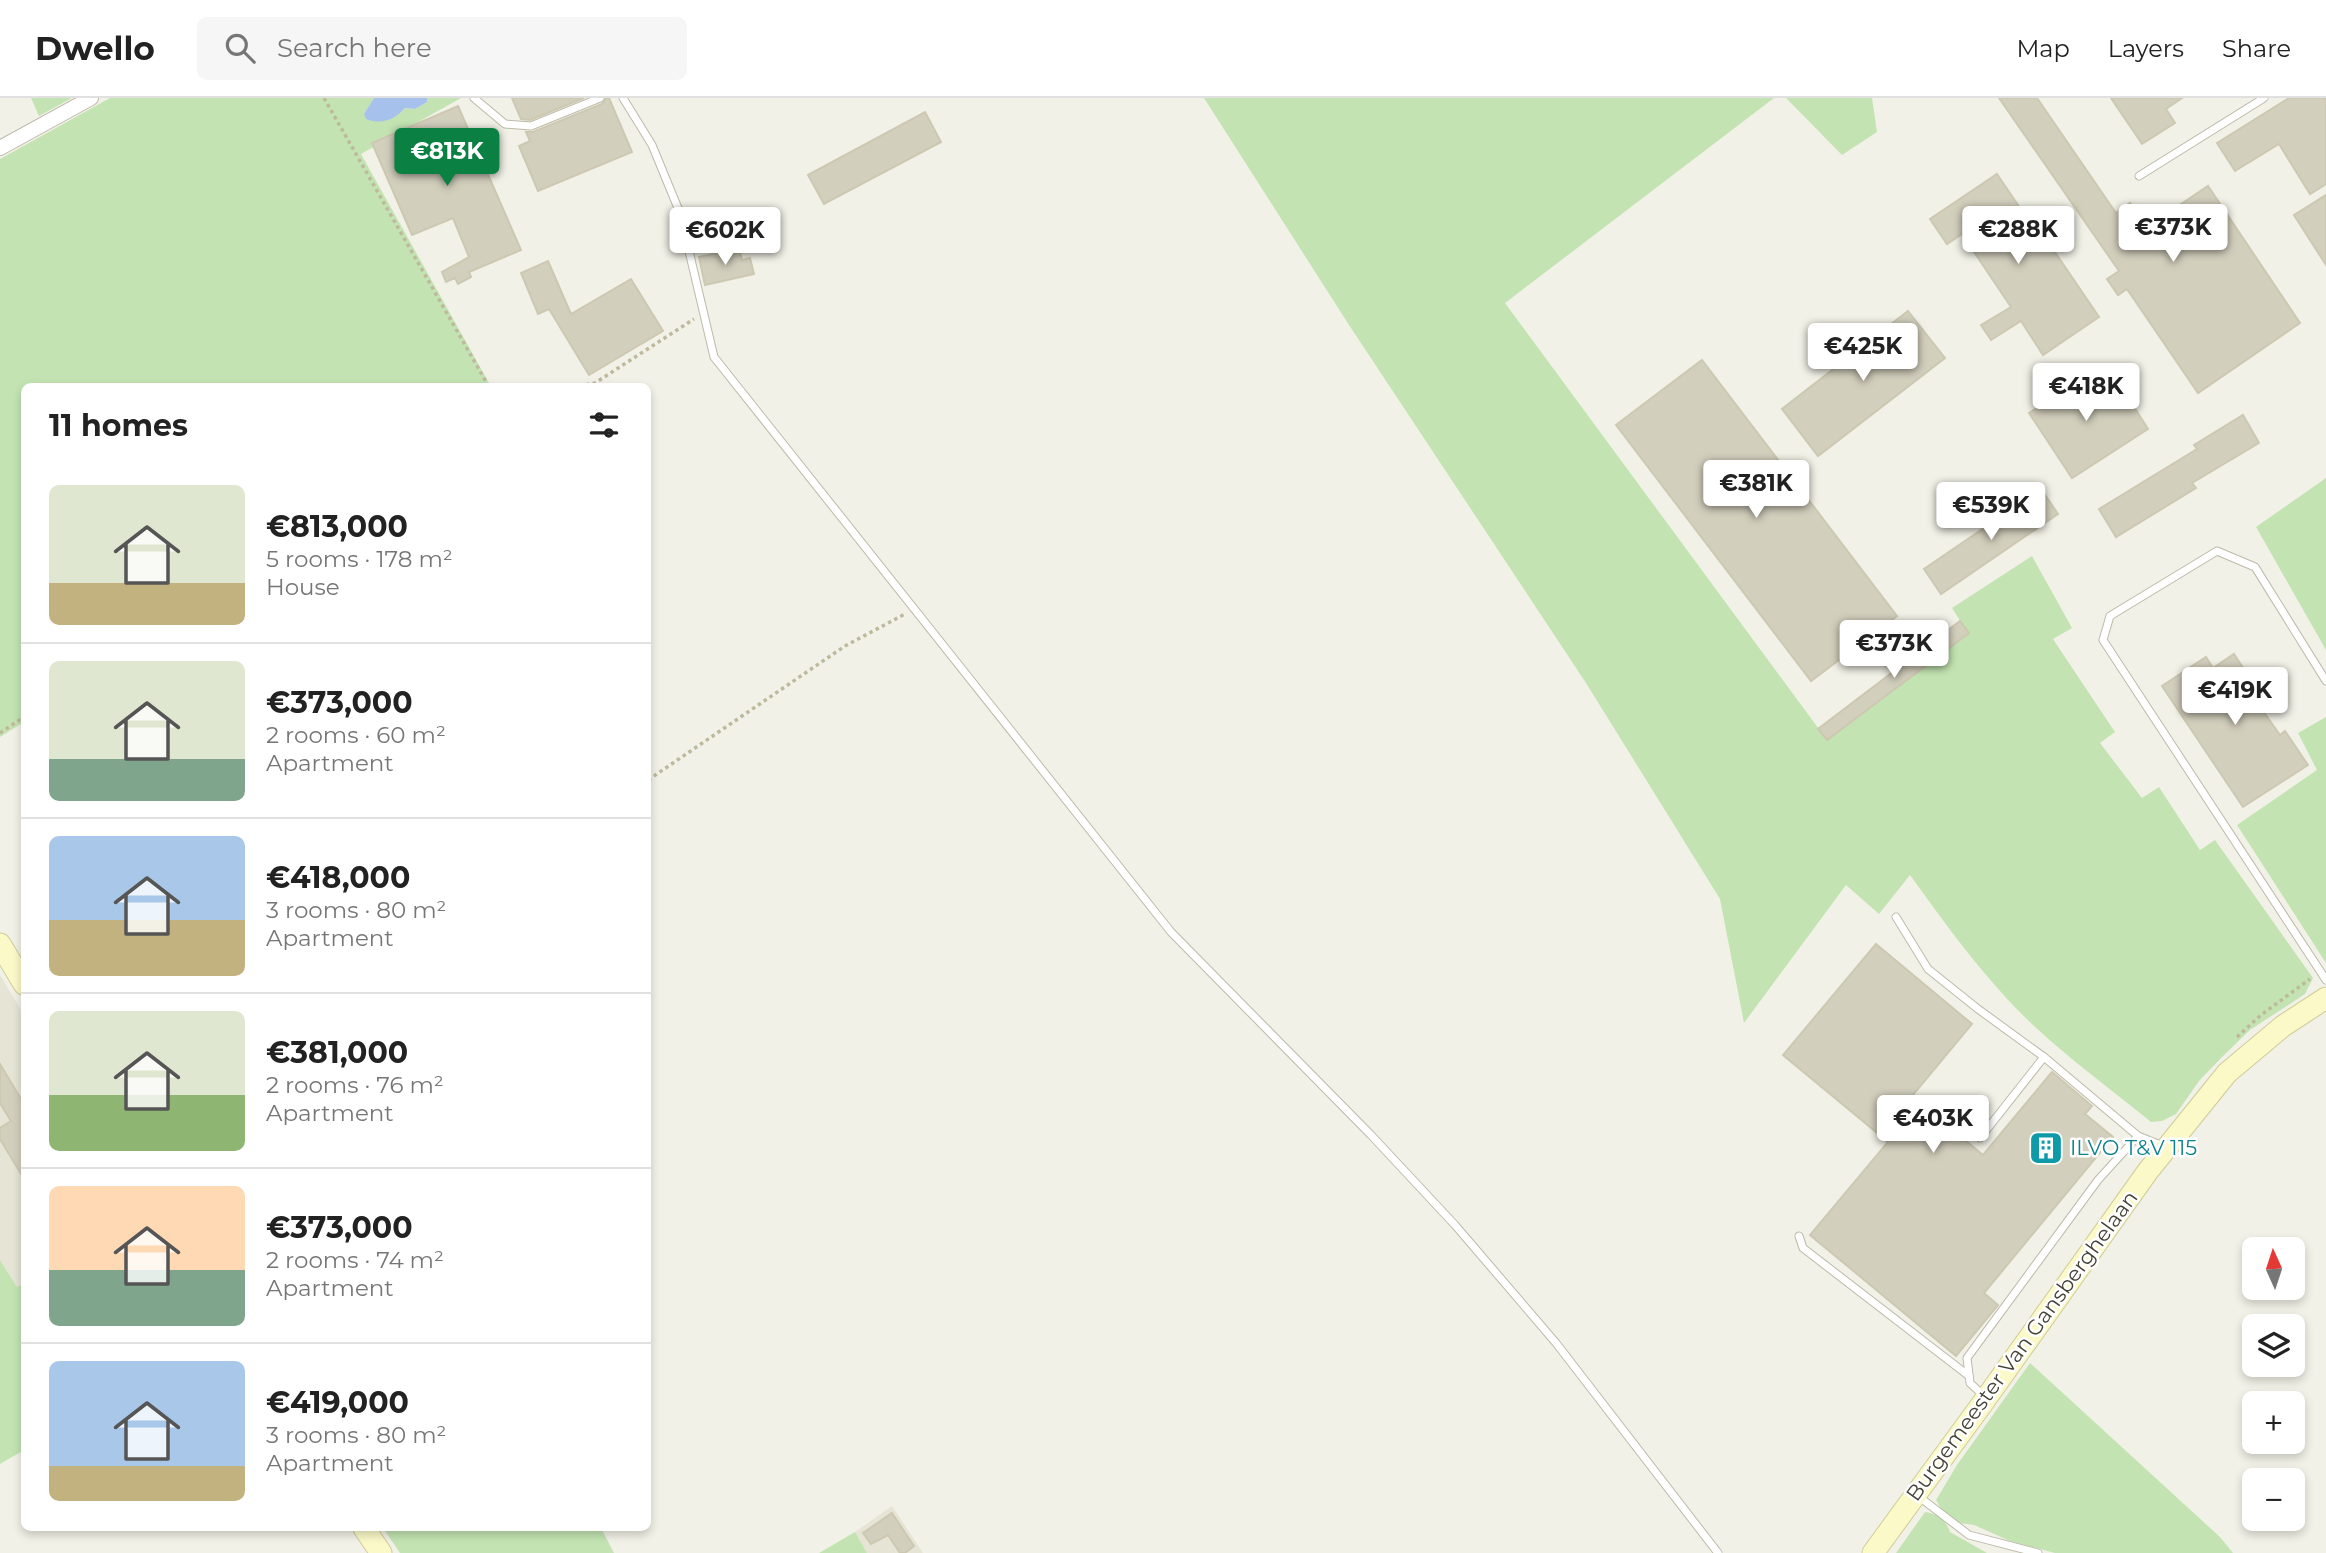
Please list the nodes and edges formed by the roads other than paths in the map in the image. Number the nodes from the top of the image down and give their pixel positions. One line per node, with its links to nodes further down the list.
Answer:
1 (91, 98): 6 (street)
2 (474, 98): 3 (lane)
3 (600, 98)
4 (623, 98): 24 (lane)
5 (2263, 98): 7 (lane)
6 (0, 148)
7 (2139, 176)
8 (2326, 681): 12 (lane)
9 (1896, 917): 14 (lane)
10 (0, 944): 11 (street)
11 (21, 979)
12 (2326, 980)
13 (2326, 998): 17 (street, Burgemeester Van Gansberghelaan)
14 (2044, 1058): 15 (lane); 16 (lane)
15 (2138, 1136): 17 (lane); 19 (lane)
16 (1980, 1138)
17 (2166, 1147): 20 (street, Burgemeester Van Gansberghelaan)
18 (1799, 1236): 19 (lane)
19 (1969, 1376): 20 (lane)
20 (1986, 1397): 21 (street, Burgemeester Van Gansberghelaan)
21 (1916, 1494): 25 (street, Burgemeester Van Gansberghelaan); 26 (lane)
22 (366, 1531): 23 (street)
23 (381, 1553)
24 (1718, 1553)
25 (1873, 1553)
26 (2038, 1553)

